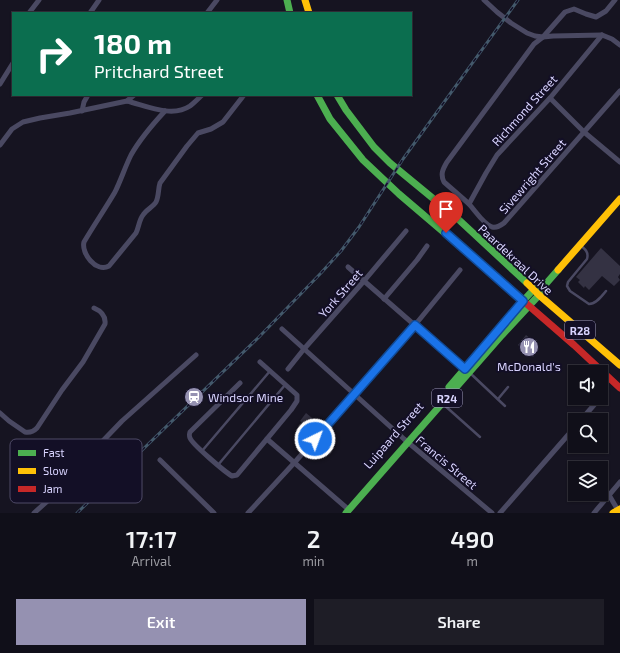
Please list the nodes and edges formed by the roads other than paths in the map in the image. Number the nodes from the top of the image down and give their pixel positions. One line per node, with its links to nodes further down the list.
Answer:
1 (39, 0): 8 (street)
2 (99, 0): 9 (street)
3 (218, 0): 10 (street)
4 (286, 0): 11 (main road)
5 (305, 0): 12 (main road)
6 (484, 0): 14 (street)
7 (615, 0): 14 (street)
8 (30, 12)
9 (91, 12)
10 (208, 12)
11 (290, 12)
12 (309, 12)
13 (602, 36): 14 (street); 15 (street); 25 (street, Richmond Street)
14 (543, 37): 33 (street, Sivewright Street)
15 (620, 45)
16 (12, 65): 17 (street)
17 (0, 84)
18 (620, 91): 29 (street, Sivewright Street)
19 (87, 96): 27 (street)
20 (133, 96): 26 (street)
21 (201, 96): 28 (street)
22 (243, 96): 28 (street)
23 (318, 96): 45 (main road, R28)
24 (338, 96): 41 (main road, Paardekraal Drive / R28)
25 (550, 98): 29 (street); 33 (street, Richmond Street)
26 (127, 101): 27 (street); 28 (street)
27 (82, 111): 30 (street)
28 (165, 112)
29 (584, 132): 31 (street); 33 (street, Sivewright Street)
30 (0, 145)
31 (620, 162)
32 (620, 199): 35 (main road, Luipaard Street / R24)
33 (469, 204)
34 (406, 231): 39 (street, York Street)
35 (580, 245): 40 (main road, Luipaard Street / R24); 42 (lane)
36 (426, 246): 44 (street)
37 (348, 267): 39 (street)
38 (460, 270): 48 (street)
39 (364, 281): 44 (street); 51 (street, York Street)
40 (544, 286): 41 (main road); 43 (main road, Luipaard Street / R24)
41 (534, 289): 43 (main road, Paardekraal Drive / R28); 45 (main road, Luipaard Street / R24)
42 (606, 291)
43 (539, 295): 46 (main road, Luipaard Street / R24); 54 (main road, Paardekraal Drive / R28)
44 (384, 299): 48 (street)
45 (523, 301): 46 (main road, R28); 50 (main road, Luipaard Street / R24)
46 (529, 306): 50 (main road, Luipaard Street / R24); 61 (main road, R28)
47 (94, 308): 67 (street)
48 (415, 325): 56 (street); 62 (street)
49 (282, 329): 51 (street, Francis Street)
50 (499, 333): 56 (main road, Luipaard Street / R24)
51 (304, 349): 55 (street, York Street); 62 (street, Francis Street)
52 (196, 355): 72 (street)
53 (260, 362): 57 (street)
54 (620, 365)
55 (288, 368)
56 (467, 370): 63 (lane); 64 (main road, Luipaard Street / R24); 73 (main road, Luipaard Street / R24)
57 (270, 371): 59 (street); 74 (lane)
58 (240, 383): 74 (street)
59 (286, 384): 71 (street); 77 (lane)
60 (508, 387): 63 (lane)
61 (620, 388)
62 (355, 394): 73 (street, Francis Street); 76 (street)
63 (498, 399): 66 (lane)
64 (442, 404): 70 (lane); 73 (main road, Luipaard Street / R24)
65 (594, 405): 68 (street)
66 (505, 406)
67 (0, 413)
68 (587, 413)
69 (568, 435): 88 (street)
70 (480, 437)
71 (267, 438): 76 (street); 77 (street)
72 (105, 439)
73 (406, 440): 81 (main road, Luipaard Street / R24); 87 (street, Francis Street)
74 (202, 451): 77 (street)
75 (160, 460): 84 (street)
76 (294, 462): 81 (street); 85 (street)
77 (218, 465)
78 (620, 482): 79 (street)
79 (609, 495): 82 (street); 89 (street)
80 (45, 503): 83 (street)
81 (347, 510): 86 (main road, Luipaard Street / R24)
82 (618, 511)
83 (34, 513)
84 (214, 513)
85 (248, 513)
86 (340, 513)
87 (492, 513)
88 (500, 513)
89 (594, 513)

